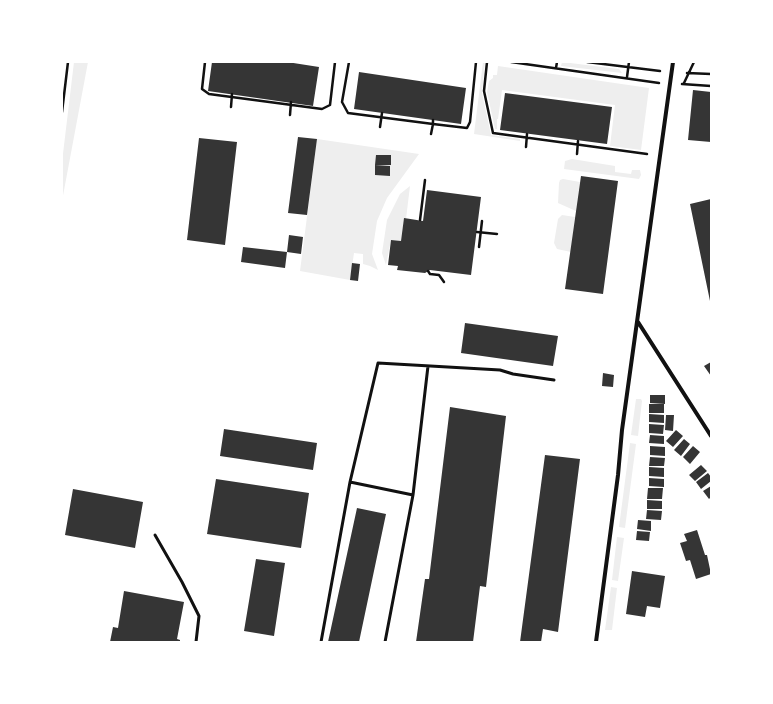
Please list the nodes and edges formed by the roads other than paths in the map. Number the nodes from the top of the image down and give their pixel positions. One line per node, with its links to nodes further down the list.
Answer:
1 (673, 62): 2 (street)
2 (638, 322): 5 (street); 12 (street)
3 (428, 366): 4 (lane); 6 (lane); 7 (lane)
4 (554, 380)
5 (711, 436)
6 (350, 482): 7 (lane); 10 (lane)
7 (413, 495): 11 (lane)
8 (155, 535): 9 (lane)
9 (196, 642)
10 (321, 642)
11 (385, 642)
12 (596, 642)

